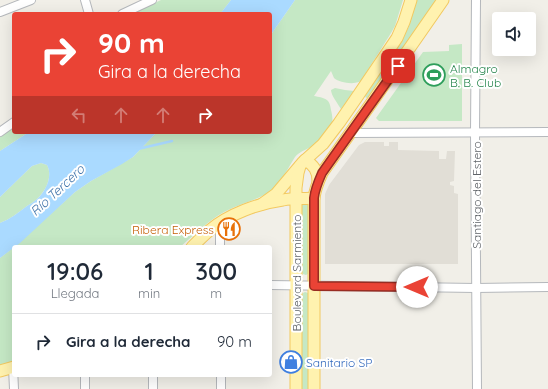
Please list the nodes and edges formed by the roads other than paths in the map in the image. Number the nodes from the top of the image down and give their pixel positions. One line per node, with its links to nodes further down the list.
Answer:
1 (31, 0): 7 (street)
2 (85, 0): 8 (street)
3 (152, 0): 9 (street)
4 (411, 0): 10 (main road)
5 (443, 0): 11 (main road, Boulevard Sarmiento)
6 (476, 0): 16 (street, Santiago del Estero)
7 (0, 12)
8 (88, 12)
9 (126, 12)
10 (358, 96): 11 (main road); 17 (main road)
11 (370, 105): 14 (main road, Boulevard Sarmiento)
12 (12, 123): 13 (street)
13 (0, 132)
14 (351, 132): 16 (street); 18 (main road, Boulevard Sarmiento)
15 (548, 132): 16 (street)
16 (475, 133): 29 (street, Santiago del Estero)
17 (302, 163): 18 (main road); 20 (main road, Boulevard Sarmiento); 21 (main road)
18 (318, 181): 19 (main road, Boulevard Sarmiento)
19 (314, 198): 20 (main road); 27 (main road, Boulevard Sarmiento)
20 (297, 199): 21 (main road); 26 (main road, Boulevard Sarmiento)
21 (262, 204): 22 (main road)
22 (220, 223): 23 (main road); 24 (street)
23 (194, 245)
24 (220, 245)
25 (272, 285): 26 (street)
26 (296, 286): 27 (street); 40 (main road, Boulevard Sarmiento)
27 (314, 286): 29 (street); 41 (main road, Boulevard Sarmiento)
28 (548, 287): 29 (street)
29 (476, 288): 42 (street, Santiago del Estero)
30 (12, 368): 31 (main road)
31 (0, 371)
32 (14, 377): 36 (street)
33 (85, 377): 37 (street)
34 (153, 377): 38 (street)
35 (221, 377): 39 (street)
36 (14, 389)
37 (85, 389)
38 (153, 389)
39 (221, 389)
40 (296, 389)
41 (314, 389)
42 (477, 389)

